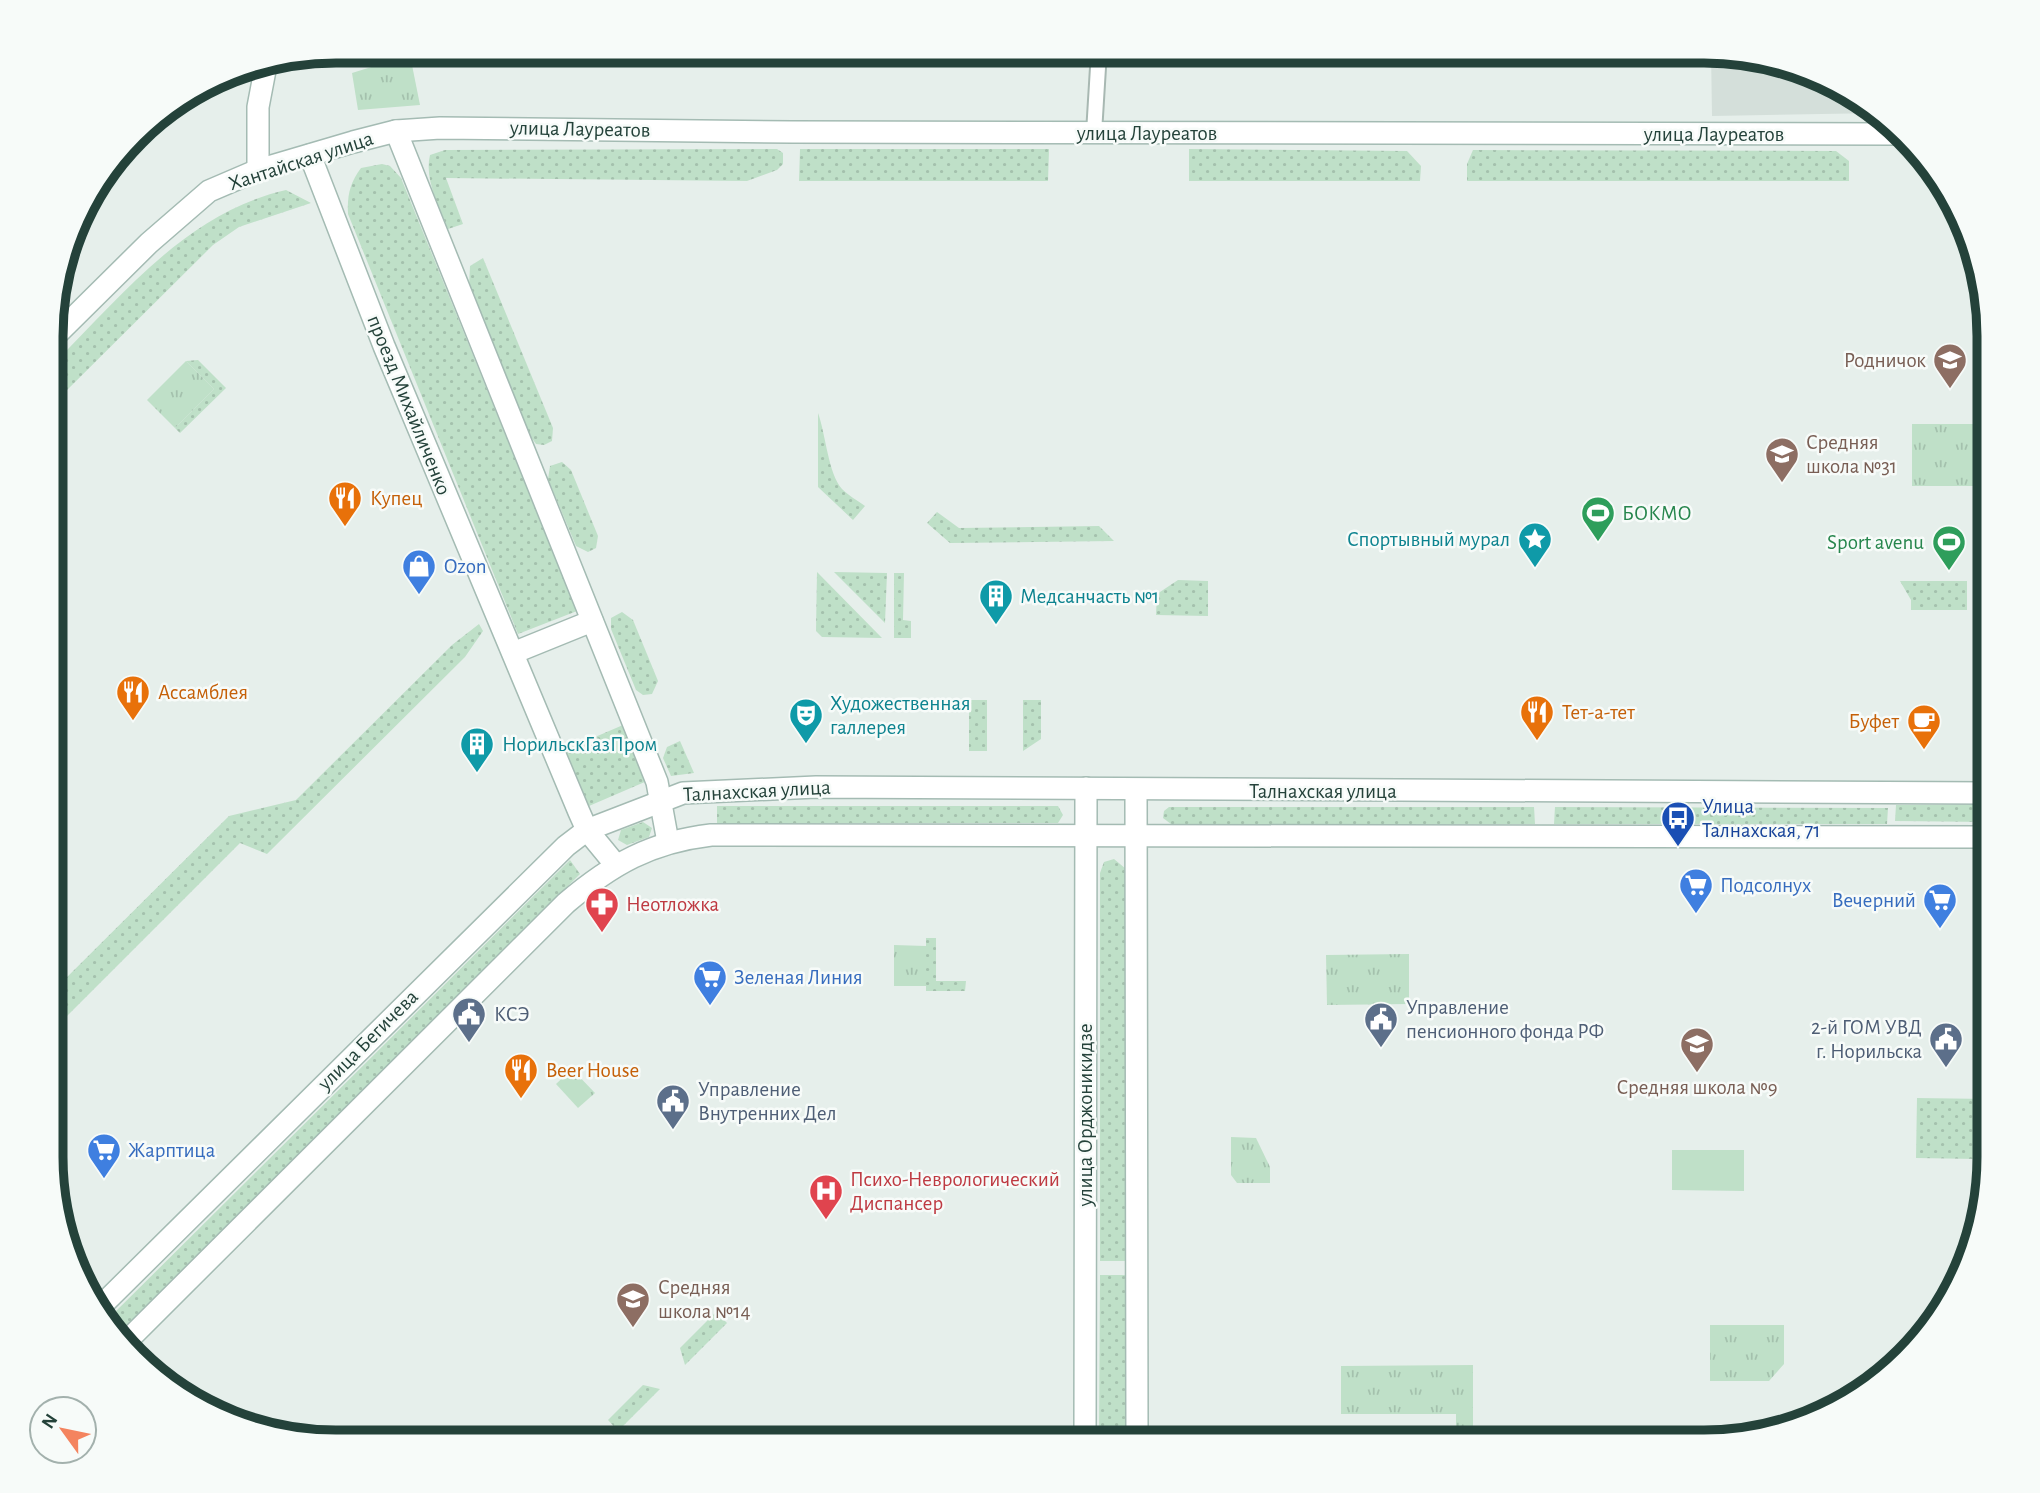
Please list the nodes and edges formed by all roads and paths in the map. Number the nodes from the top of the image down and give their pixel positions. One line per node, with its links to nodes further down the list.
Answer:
1 (1098, 63): 4 (street)
2 (264, 73): 7 (street)
3 (397, 131): 4 (street, улица Лауреатов); 6 (street, Хантайская улица); 9 (street)
4 (1094, 133): 5 (street, улица Лауреатов)
5 (1887, 134)
6 (310, 155): 7 (street, Хантайская улица); 10 (street, проезд Михайличенко)
7 (258, 170): 8 (street, Хантайская улица)
8 (63, 328)
9 (592, 621): 10 (street); 14 (street)
10 (513, 653): 15 (street, проезд Михайличенко)
11 (1086, 788): 12 (street, Талнахская улица); 14 (street, Талнахская улица); 16 (street, улица Орджоникидзе)
12 (1136, 790): 13 (street, Талнахская улица); 17 (street)
13 (1977, 793)
14 (659, 799): 15 (street, улица Бегичева); 19 (street)
15 (587, 830): 20 (street, проезд Михайличенко); 21 (street, улица Бегичева)
16 (1086, 836): 17 (street, Талнахская улица); 19 (street, Талнахская улица); 23 (street, улица Орджоникидзе)
17 (1136, 836): 18 (street, Талнахская улица); 24 (street)
18 (1977, 837)
19 (668, 842): 20 (street, улица Бегичева)
20 (615, 864): 22 (street, улица Бегичева)
21 (105, 1302)
22 (131, 1337)
23 (1085, 1430)
24 (1137, 1430)

